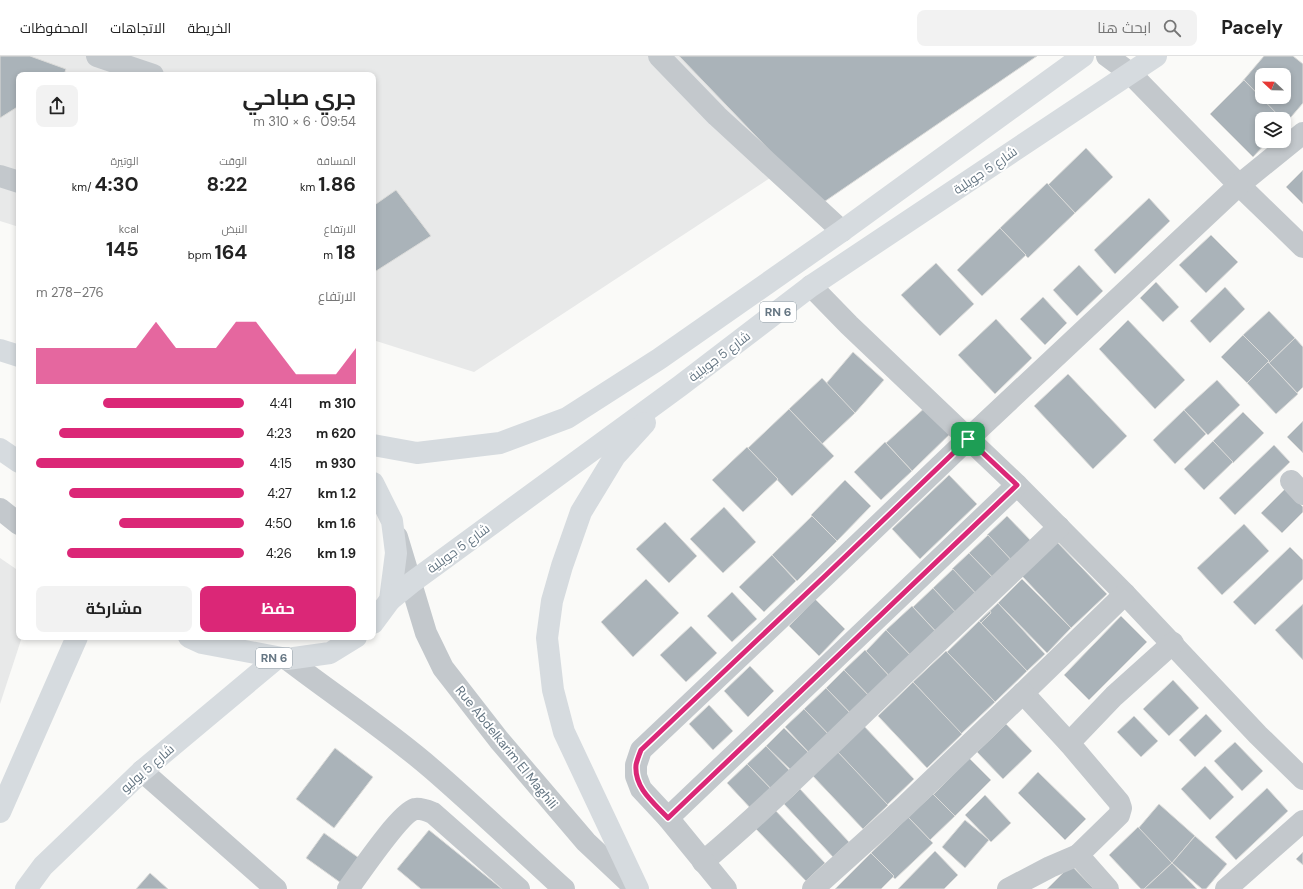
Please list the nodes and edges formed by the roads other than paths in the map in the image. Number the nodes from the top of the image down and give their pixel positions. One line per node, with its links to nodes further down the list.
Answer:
1 (98, 56): 6 (street)
2 (659, 56): 12 (street)
3 (1083, 56): 12 (main road, RN 6)
4 (1107, 56): 7 (street)
5 (1156, 56): 7 (main road, شارع 5 جويلية / RN 6)
6 (144, 72)
7 (1130, 73): 11 (street); 14 (main road, شارع 5 جويلية / RN 6)
8 (1303, 133): 11 (street)
9 (0, 176): 10 (street)
10 (16, 181)
11 (1239, 186): 13 (street); 18 (street)
12 (842, 231): 19 (main road, RN 6)
13 (1303, 247)
14 (811, 286): 17 (main road, شارع 5 جويلية / RN 6); 18 (street)
15 (0, 350): 16 (main road)
16 (16, 355)
17 (680, 386): 28 (main road, شارع 5 جويلية / RN 6); 51 (main road)
18 (968, 439): 22 (street); 42 (street)
19 (376, 446)
20 (0, 449): 21 (main road)
21 (16, 460)
22 (1017, 485): 27 (street); 42 (street)
23 (376, 489): 25 (main road, RN 6)
24 (0, 509): 26 (street)
25 (392, 521): 28 (street, Rue Abdelkarim El Maghili); 30 (main road, RN 6)
26 (16, 522)
27 (1059, 527): 29 (street); 45 (street)
28 (411, 583): 30 (main road, شارع 5 جويلية / RN 6); 51 (street, Rue Abdelkarim El Maghili)
29 (1125, 594): 35 (street); 37 (street)
30 (390, 600): 31 (main road, RN 6)
31 (376, 619)
32 (76, 640): 41 (main road)
33 (196, 640): 36 (main road, RN 6)
34 (351, 640): 36 (main road, RN 6)
35 (1173, 643): 38 (street); 40 (street)
36 (282, 659): 39 (main road, شارع 5 يوليو); 50 (street)
37 (1023, 692): 38 (street); 53 (street)
38 (1069, 743): 44 (street)
39 (142, 771): 46 (main road, شارع 5 يوليو); 47 (street)
40 (1303, 779)
41 (0, 812)
42 (668, 818): 45 (street)
43 (1303, 821): 56 (street)
44 (1078, 855): 54 (street); 55 (street)
45 (703, 862): 52 (street)
46 (26, 889)
47 (276, 889)
48 (348, 889): 49 (street)
49 (520, 889)
50 (564, 889)
51 (637, 889)
52 (726, 889)
53 (812, 889)
54 (1008, 889)
55 (1108, 889)
56 (1226, 889)

